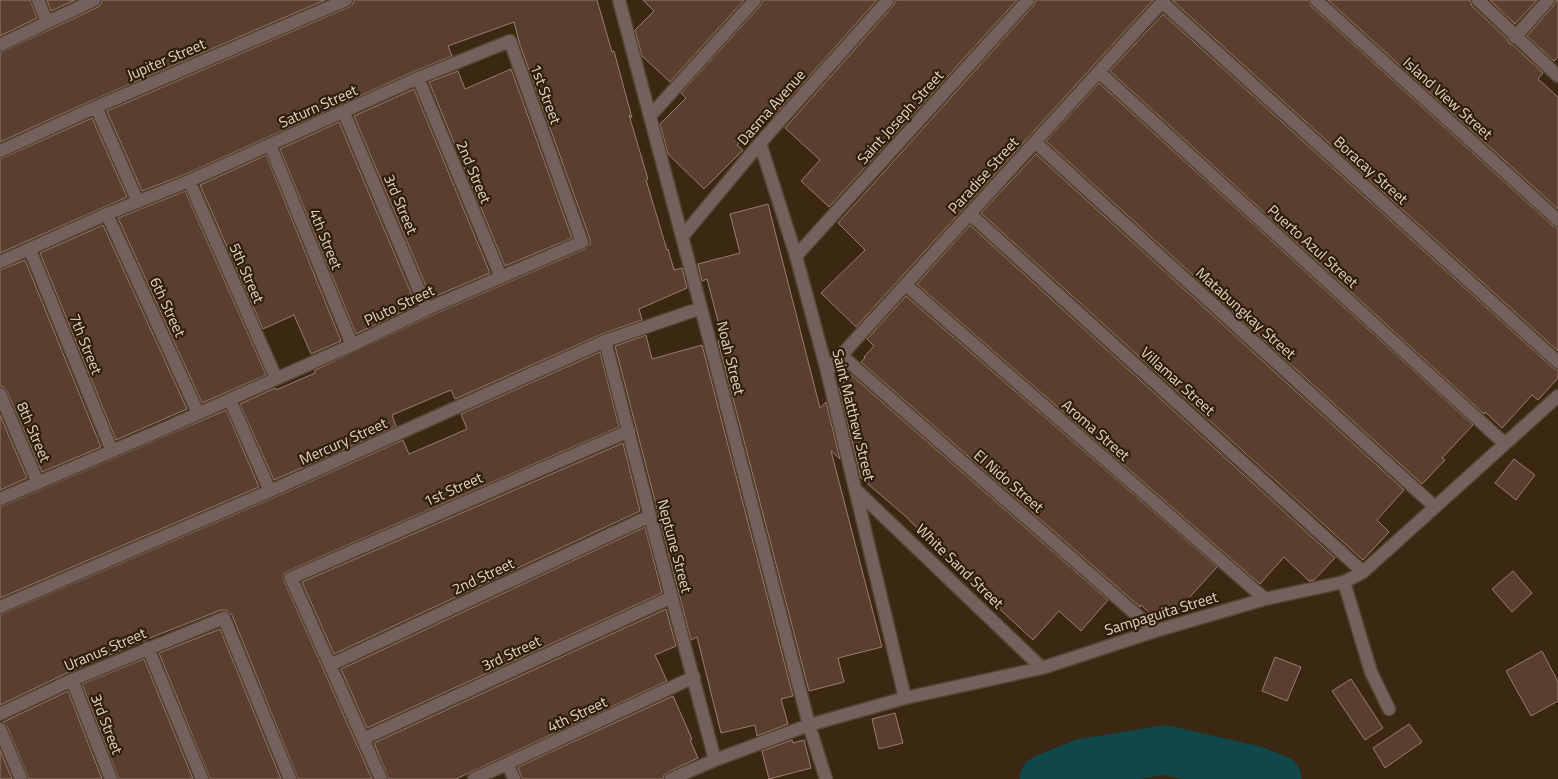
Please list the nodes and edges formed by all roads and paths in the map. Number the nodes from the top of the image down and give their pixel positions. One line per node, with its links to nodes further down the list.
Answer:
1 (38, 0): 13 (street)
2 (94, 0): 13 (street)
3 (346, 0): 20 (street, Jupiter Street)
4 (632, 0): 12 (street)
5 (755, 0): 22 (street)
6 (888, 0): 24 (street, Dasma Avenue)
7 (1028, 0): 35 (street, Saint Joseph Street)
8 (1316, 0): 31 (street, Island View Street)
9 (1478, 0): 14 (street)
10 (1548, 0): 14 (street)
11 (1163, 1): 17 (street, Paradise Street); 44 (street, Boracay Street)
12 (620, 6): 22 (street, Noah Street)
13 (47, 22): 16 (street)
14 (1515, 37): 18 (street)
15 (510, 41): 19 (street, Saturn Street); 33 (street, 1st Street)
16 (0, 45)
17 (1099, 72): 23 (street, Paradise Street); 52 (street, Puerto Azul Street)
18 (1558, 76)
19 (418, 78): 21 (street, Saturn Street); 37 (street, 2nd Street)
20 (96, 107): 26 (street, Jupiter Street); 28 (street)
21 (344, 112): 25 (street, Saturn Street); 40 (street, 3rd Street)
22 (650, 116): 32 (street, Noah Street)
23 (1035, 142): 30 (street, Paradise Street); 58 (street, Matabungkay Street)
24 (760, 143): 32 (street, Dasma Avenue); 35 (street, Saint Matthew Street)
25 (270, 145): 27 (street, Saturn Street); 42 (street, 4th Street)
26 (0, 151)
27 (189, 181): 28 (street, Saturn Street); 46 (street, 5th Street)
28 (138, 202): 29 (street, Saturn Street)
29 (107, 214): 34 (street, Saturn Street); 50 (street, 6th Street)
30 (970, 214): 38 (street, Paradise Street); 60 (street, Villamar Street)
31 (1558, 220)
32 (682, 237): 39 (street, Noah Street)
33 (582, 242): 37 (street, Pluto Street)
34 (30, 250): 36 (street, Saturn Street); 53 (street, 7th Street)
35 (796, 256): 45 (street, Saint Matthew Street)
36 (0, 262)
37 (501, 278): 40 (street, Pluto Street)
38 (906, 284): 43 (street, Paradise Street); 63 (street, Aroma Street)
39 (702, 308): 41 (street, Mercury Street); 74 (street, Noah Street)
40 (427, 309): 42 (street, Pluto Street)
41 (606, 341): 51 (street, Neptune Street); 56 (street, Mercury Street)
42 (352, 345): 46 (street, Pluto Street)
43 (842, 356): 45 (street, Paradise Street); 65 (street, El Nido Street)
44 (1558, 362)
45 (827, 372): 55 (street, Saint Matthew Street)
46 (276, 378): 49 (street, Pluto Street)
47 (0, 394): 54 (street, 8th Street)
48 (1558, 396): 52 (street, Sampaguita Street)
49 (230, 400): 50 (street, Pluto Street); 56 (street)
50 (198, 413): 53 (street, Pluto Street)
51 (629, 431): 59 (street, Neptune Street); 67 (street, 1st Street)
52 (1505, 444): 58 (street, Sampaguita Street)
53 (112, 451): 54 (street, Pluto Street)
54 (38, 483): 57 (street, Pluto Street)
55 (855, 489): 68 (street, White Sand Street); 71 (street, Saint Matthew Street)
56 (270, 491): 64 (street, Mercury Street)
57 (0, 499)
58 (1435, 508): 60 (street, Sampaguita Street)
59 (650, 516): 62 (street, Neptune Street); 67 (street, 2nd Street)
60 (1363, 572): 61 (street, Sampaguita Street)
61 (1344, 582): 63 (street, Sampaguita Street); 72 (street)
62 (672, 597): 69 (street, Neptune Street); 76 (street, 3rd Street)
63 (1265, 599): 65 (street, Sampaguita Street)
64 (0, 607)
65 (1155, 631): 68 (street, Sampaguita Street)
66 (148, 648): 70 (street, Uranus Street); 81 (street); 82 (street, Uranus Street)
67 (330, 665): 76 (street)
68 (1042, 668): 71 (street, Sampaguita Street)
69 (694, 677): 77 (street, Neptune Street); 78 (street, 4th Street)
70 (72, 680): 73 (street, Uranus Street); 80 (street, 3rd Street)
71 (905, 698): 74 (street, Sampaguita Street)
72 (1390, 708)
73 (0, 714)
74 (809, 725): 77 (street, Sampaguita Street); 87 (street, Noah Street)
75 (0, 729): 79 (street)
76 (363, 738): 83 (street)
77 (715, 760): 86 (street)
78 (508, 764): 84 (street, 4th Street); 85 (street)
79 (21, 779)
80 (111, 779)
81 (202, 779)
82 (290, 779)
83 (381, 779)
84 (474, 779)
85 (514, 779)
86 (671, 779)
87 (826, 779)

